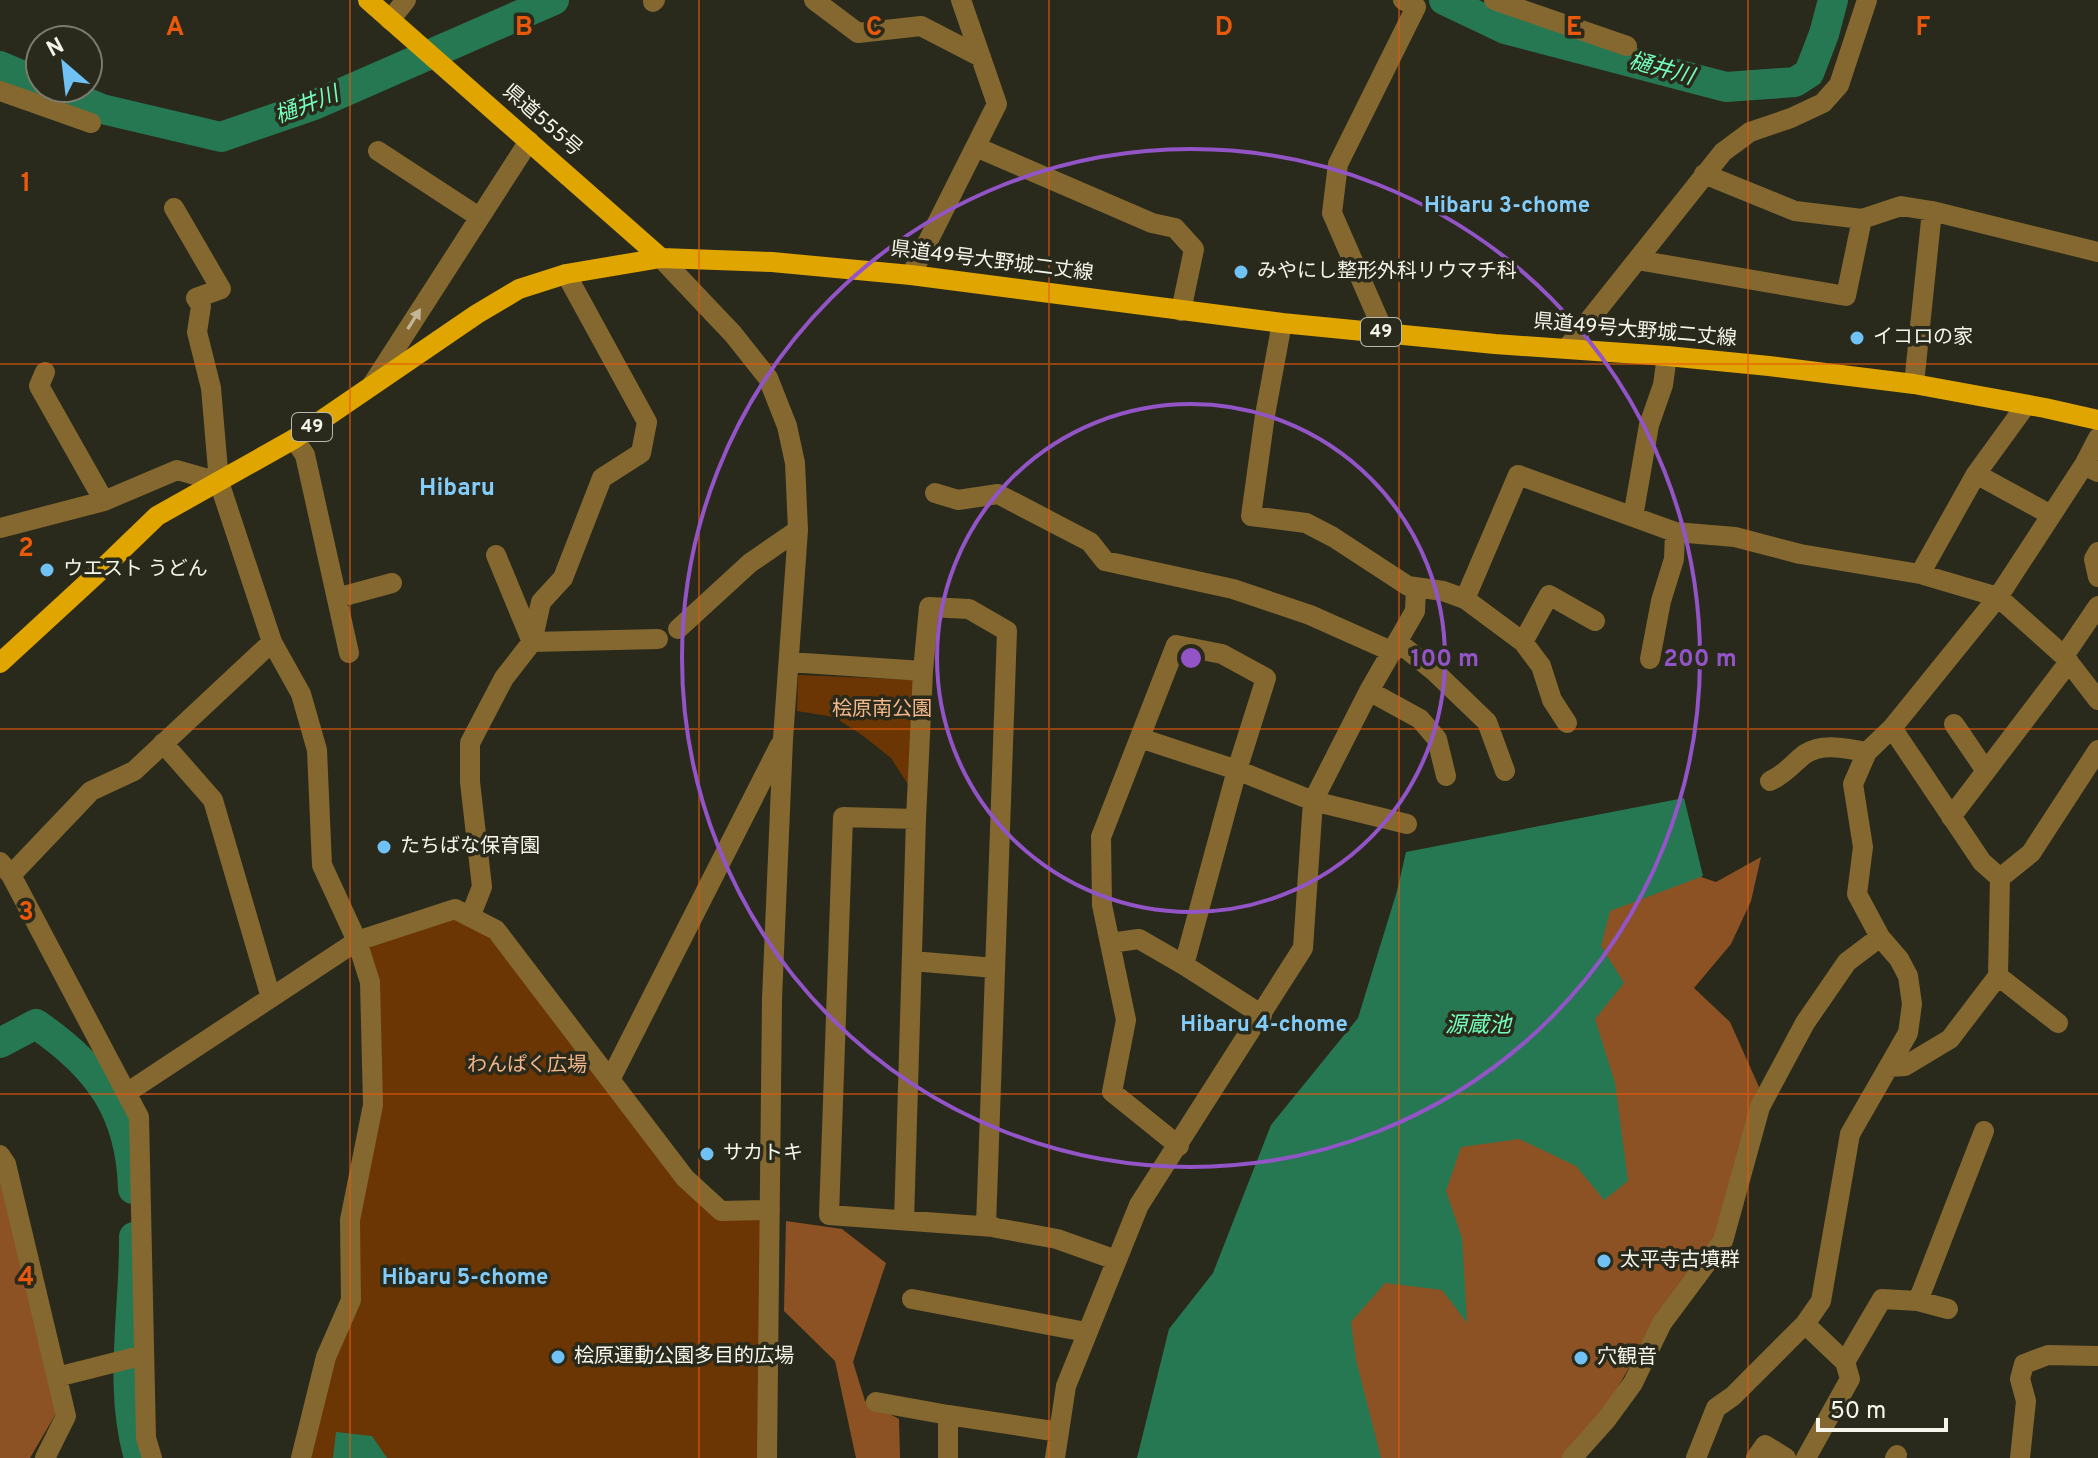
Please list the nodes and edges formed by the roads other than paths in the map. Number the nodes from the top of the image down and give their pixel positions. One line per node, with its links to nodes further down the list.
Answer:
1 (368, 0): 8 (main road, 県道555号)
2 (406, 0): 8 (street)
3 (814, 0): 10 (street)
4 (961, 0): 10 (street)
5 (1403, 0): 28 (street)
6 (1494, 0): 9 (street)
7 (1867, 0): 16 (street)
8 (390, 20): 13 (main road, 県道555号)
9 (1627, 46)
10 (981, 57): 14 (street)
11 (0, 91): 12 (street)
12 (91, 123)
13 (529, 141): 19 (street); 22 (main road, 県道555号)
14 (976, 147): 25 (street); 26 (street)
15 (378, 151): 19 (street)
16 (1704, 174): 20 (street); 23 (street)
17 (174, 208): 40 (street)
18 (1932, 211): 20 (street); 21 (street); 32 (street)
19 (479, 217): 33 (street, one-way to 19)
20 (1862, 219): 23 (street)
21 (2098, 252)
22 (661, 258): 24 (main road, 県道49号大野城二丈線 / 49); 25 (main road, 県道49号大野城二丈線 / 49); 46 (street)
23 (1637, 260): 29 (street)
24 (566, 274): 33 (main road, 県道49号大野城二丈線 / 49); 62 (street)
25 (911, 275): 26 (main road, 県道49号大野城二丈線 / 49)
26 (1181, 311): 27 (main road, 県道49号大野城二丈線 / 49)
27 (1282, 323): 28 (main road, 県道49号大野城二丈線 / 49); 53 (street)
28 (1384, 332): 29 (main road, 県道49号大野城二丈線 / 49)
29 (1567, 348): 30 (main road, 県道49号大野城二丈線 / 49)
30 (1667, 356): 32 (main road, 県道49号大野城二丈線 / 49); 44 (street)
31 (45, 372): 42 (street)
32 (1914, 384): 34 (main road, 県道49号大野城二丈線 / 49)
33 (372, 385): 37 (main road, 県道49号大野城二丈線 / 49)
34 (2026, 405): 35 (main road, 県道49号大野城二丈線 / 49); 39 (street)
35 (2098, 420)
36 (2098, 438): 38 (street)
37 (294, 439): 40 (main road, 県道49号大野城二丈線 / 49); 55 (street)
38 (2091, 469): 43 (street)
39 (1976, 474): 43 (street); 50 (street)
40 (219, 482): 42 (street); 61 (street); 69 (main road, 県道49号大野城二丈線 / 49)
41 (935, 493): 64 (street)
42 (104, 501): 45 (street)
43 (2051, 515): 54 (street)
44 (1633, 517): 47 (street); 56 (street)
45 (0, 528)
46 (798, 530): 59 (street); 68 (street)
47 (1675, 532): 50 (street); 66 (street)
48 (2098, 552): 51 (street)
49 (496, 555): 62 (street)
50 (1920, 574): 54 (street)
51 (2098, 577)
52 (392, 583): 55 (street)
53 (1416, 587): 56 (street); 64 (street)
54 (1998, 597): 67 (street); 75 (street)
55 (337, 598): 65 (street)
56 (1465, 599): 63 (street)
57 (2098, 606): 67 (street)
58 (1595, 621): 63 (street)
59 (678, 629)
60 (658, 639): 62 (street)
61 (272, 642): 78 (street); 94 (street)
62 (532, 642): 92 (street)
63 (1523, 642): 73 (street)
64 (1396, 647): 71 (street); 82 (street)
65 (349, 653)
66 (1650, 659)
67 (2066, 659): 72 (street); 83 (street)
68 (789, 662): 70 (street); 77 (street)
69 (0, 663)
70 (923, 671): 88 (street); 98 (street)
71 (1369, 691): 84 (street); 86 (street)
72 (2098, 700)
73 (1567, 723)
74 (1954, 724): 83 (street)
75 (1892, 728): 80 (street); 87 (street)
76 (1140, 738): 81 (street); 81 (street); 95 (street)
77 (783, 739): 104 (street); 109 (street)
78 (163, 743): 90 (street); 100 (street)
79 (2098, 750): 91 (street)
80 (1867, 752): 85 (street); 93 (street)
81 (1237, 770): 86 (street); 97 (street)
82 (1505, 771)
83 (1986, 771): 87 (street)
84 (1446, 776)
85 (1770, 781)
86 (1313, 801): 89 (street); 101 (street)
87 (1951, 817): 91 (street)
88 (916, 819): 96 (street); 110 (street)
89 (1407, 824)
90 (6, 869): 105 (street)
91 (2000, 878): 99 (street)
92 (470, 917): 94 (street); 104 (street)
93 (1880, 937): 103 (street); 131 (street)
94 (357, 941): 100 (street); 127 (street)
95 (1110, 943): 97 (street); 107 (street)
96 (912, 961): 98 (street); 110 (street)
97 (1184, 965): 101 (street)
98 (995, 968): 111 (street)
99 (1998, 976): 102 (street); 103 (street)
100 (271, 998): 105 (street)
101 (1262, 1015): 107 (street)
102 (2058, 1023)
103 (1889, 1067): 116 (street)
104 (610, 1080): 109 (street)
105 (128, 1092): 118 (street)
106 (1984, 1131): 114 (street)
107 (1179, 1146): 112 (street)
108 (0, 1155): 121 (street)
109 (770, 1210): 128 (street)
110 (904, 1221): 111 (street)
111 (994, 1227): 112 (street)
112 (1116, 1260): 117 (street)
113 (912, 1299): 117 (street)
114 (1918, 1301): 115 (street); 120 (street)
115 (1948, 1309)
116 (1805, 1324): 120 (street); 132 (street)
117 (1086, 1332): 124 (street)
118 (142, 1356): 121 (street); 126 (street)
119 (2098, 1356): 136 (street)
120 (1845, 1362): 135 (street)
121 (57, 1377): 125 (street)
122 (876, 1402): 123 (street)
123 (948, 1415): 124 (street); 129 (street)
124 (1059, 1432): 130 (street)
125 (45, 1458)
126 (152, 1458)
127 (301, 1458)
128 (767, 1458)
129 (948, 1458)
130 (1055, 1458)
131 (1572, 1458)
132 (1696, 1458)
133 (1756, 1458): 134 (street)
134 (1786, 1458)
135 (1806, 1458)
136 (2020, 1458)

